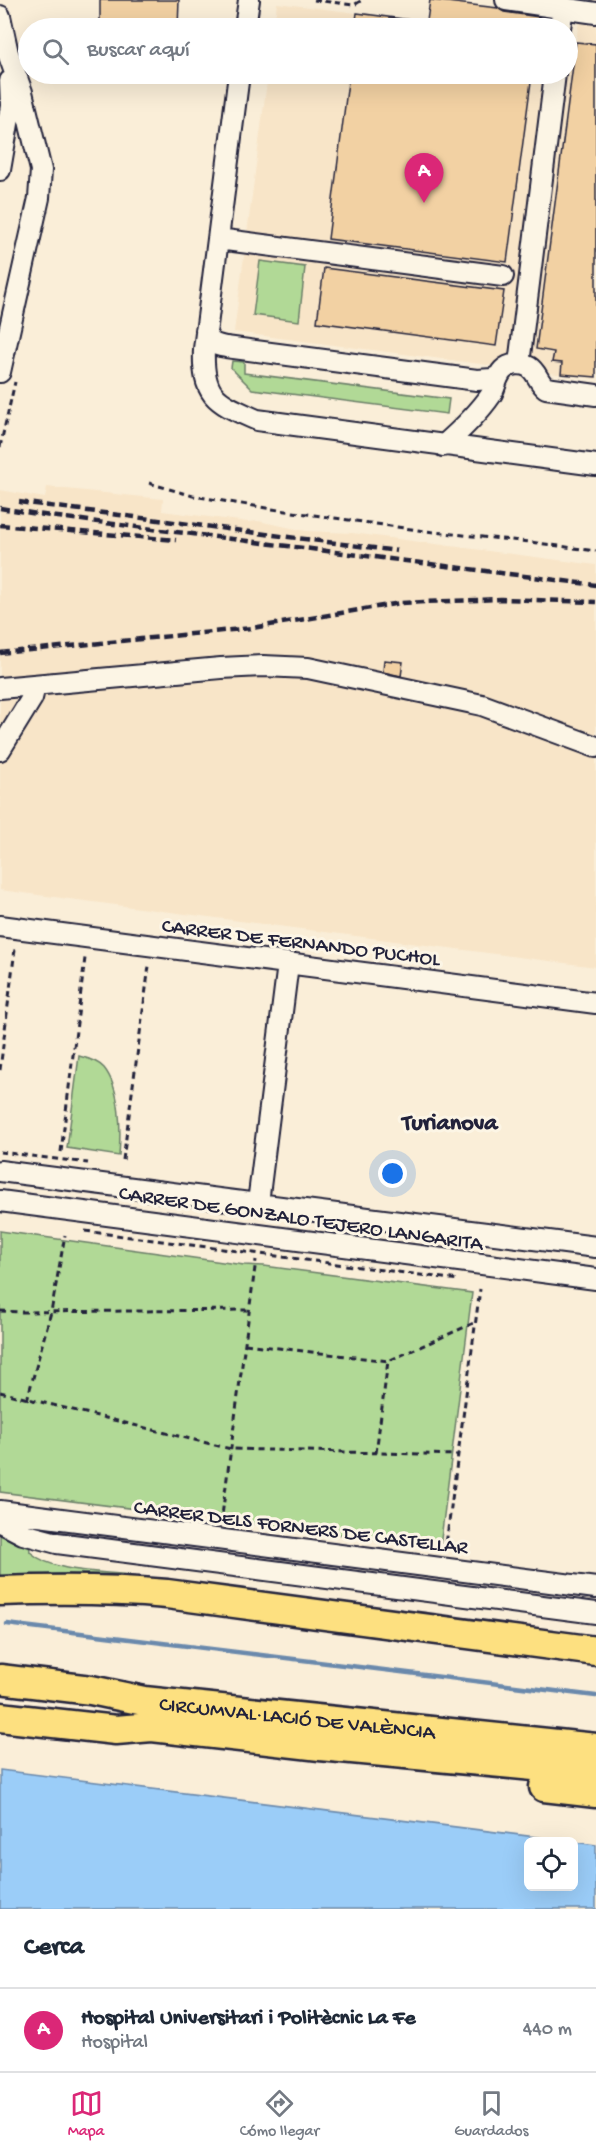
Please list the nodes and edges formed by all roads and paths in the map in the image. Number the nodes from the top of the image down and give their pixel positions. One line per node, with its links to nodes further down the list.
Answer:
1 (249, 0): 8 (street)
2 (314, 0): 3 (path)
3 (362, 0)
4 (507, 0): 5 (street)
5 (563, 8): 6 (street); 9 (street)
6 (596, 13)
7 (0, 16): 10 (street)
8 (246, 18)
9 (562, 18)
10 (8, 53): 11 (street); 15 (street)
11 (18, 81)
12 (19, 84): 20 (street)
13 (238, 84): 16 (street)
14 (554, 84): 19 (street)
15 (0, 170)
16 (218, 240): 17 (street); 18 (street)
17 (503, 276)
18 (206, 330): 21 (street); 24 (street)
19 (519, 364): 21 (street); 23 (street)
20 (0, 372)
21 (498, 376): 24 (street)
22 (12, 393): 25 (path)
23 (596, 395)
24 (443, 446): 26 (street)
25 (0, 447)
26 (596, 465)
27 (149, 483): 28 (path)
28 (596, 551)
29 (34, 686): 30 (street); 31 (street); 32 (street)
30 (0, 688)
31 (596, 747)
32 (0, 750)
33 (0, 926): 36 (street, CARRER DE FERNANDO PUCHOL)
34 (15, 949): 39 (path)
35 (85, 958): 40 (path)
36 (288, 964): 38 (street, CARRER DE FERNANDO PUCHOL); 44 (street)
37 (149, 966): 41 (path)
38 (596, 1003)
39 (0, 1070)
40 (61, 1152)
41 (123, 1160)
42 (0, 1171): 44 (street, CARRER DE GONZALO TEJERO LANGARITA)
43 (0, 1201): 49 (street, CARRER DE GONZALO TEJERO LANGARITA)
44 (258, 1203): 47 (street, CARRER DE GONZALO TEJERO LANGARITA)
45 (84, 1231): 50 (path)
46 (65, 1236): 54 (path)
47 (596, 1248)
48 (256, 1260): 52 (path)
49 (596, 1279)
50 (469, 1281)
51 (480, 1289): 55 (path)
52 (250, 1310): 54 (path); 56 (path)
53 (0, 1311): 54 (path)
54 (51, 1312): 59 (path)
55 (476, 1322): 57 (path); 62 (path)
56 (245, 1344): 57 (path); 60 (path)
57 (388, 1361): 61 (path)
58 (0, 1392): 59 (path)
59 (27, 1400): 60 (path)
60 (231, 1449): 61 (path); 65 (path)
61 (376, 1454): 62 (path)
62 (458, 1455): 66 (path)
63 (0, 1511): 67 (street, CARRER DELS FORNERS DE CASTELLAR)
64 (0, 1522): 71 (street)
65 (220, 1526)
66 (445, 1554)
67 (596, 1588)
68 (120, 1590): 69 (highway); 70 (highway); 72 (highway)
69 (0, 1591)
70 (0, 1603)
71 (596, 1613)
72 (596, 1651)
73 (0, 1679): 75 (highway, CIRCUMVAL·LACIÓ DE VALÈNCIA)
74 (0, 1691): 75 (highway)
75 (144, 1701): 78 (highway, CIRCUMVAL·LACIÓ DE VALÈNCIA)
76 (0, 1717): 77 (highway, CIRCUMVAL·LACIÓ DE VALÈNCIA)
77 (116, 1730): 79 (highway, CIRCUMVAL·LACIÓ DE VALÈNCIA); 80 (highway)
78 (596, 1748)
79 (596, 1773)
80 (596, 1793)

